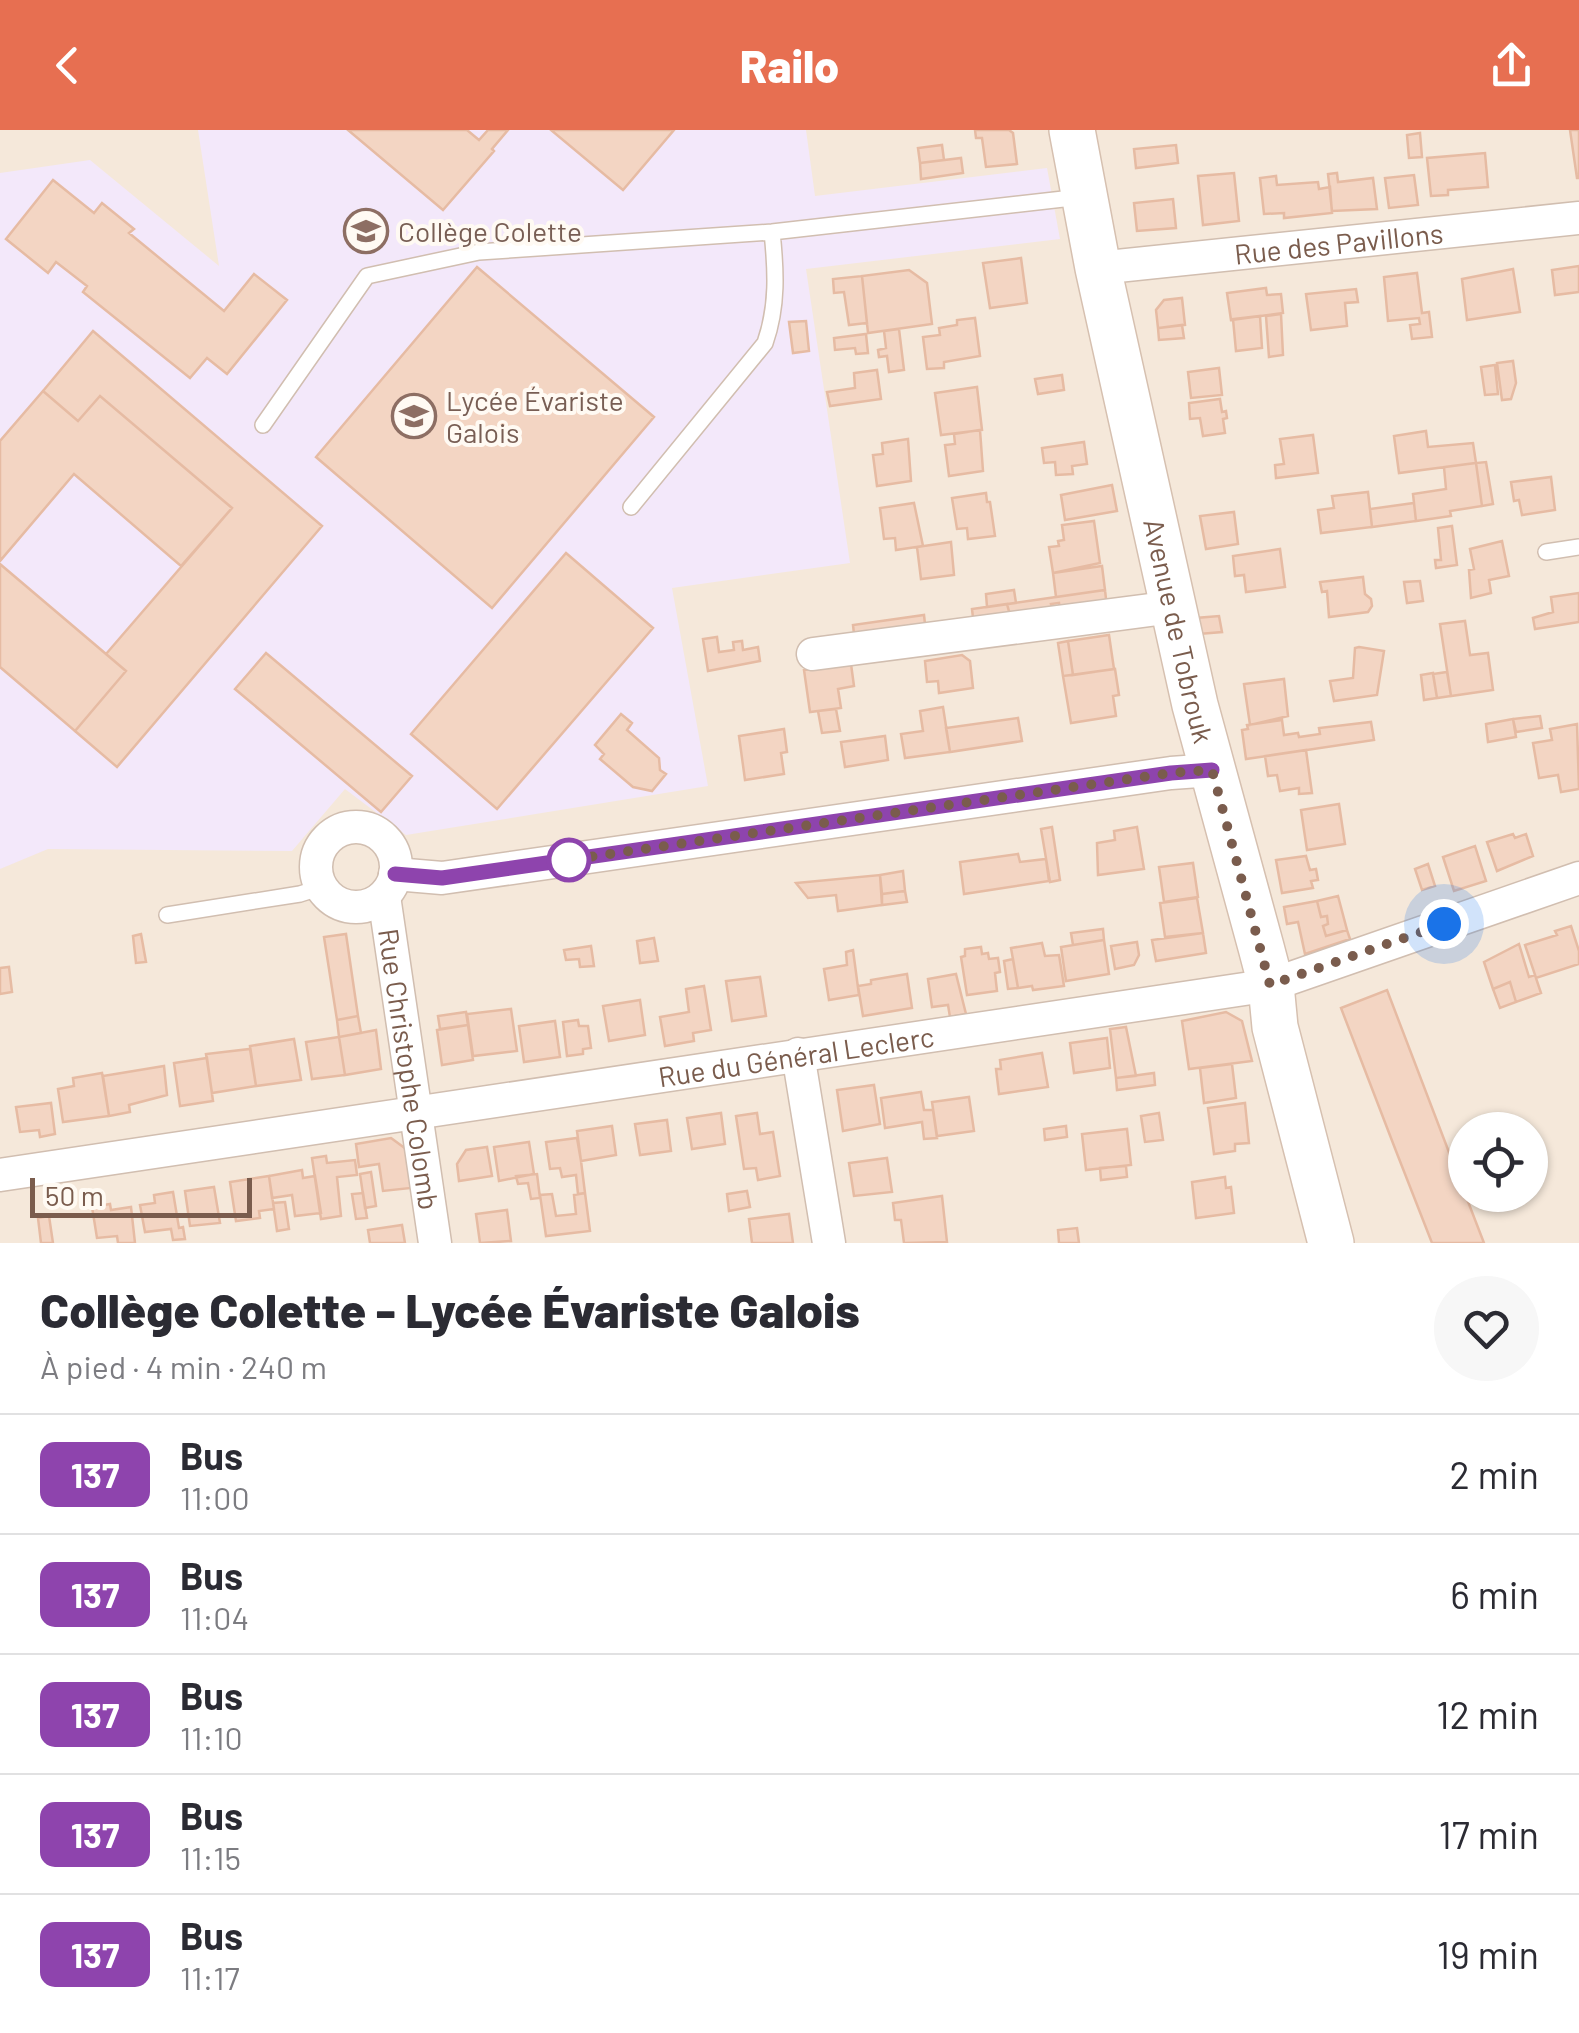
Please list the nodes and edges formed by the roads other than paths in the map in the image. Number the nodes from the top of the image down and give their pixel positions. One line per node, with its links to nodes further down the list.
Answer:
1 (1072, 130): 2 (street, Avenue de Tobrouk)
2 (1084, 197): 4 (lane); 5 (street, Avenue de Tobrouk)
3 (1579, 218): 5 (street, Rue des Pavillons)
4 (772, 232): 6 (lane); 7 (lane)
5 (1098, 268): 10 (street, Avenue de Tobrouk)
6 (262, 424)
7 (631, 507)
8 (1579, 547): 9 (lane)
9 (1546, 552)
10 (1173, 608): 11 (street); 12 (street, Avenue de Tobrouk)
11 (813, 654)
12 (1212, 770): 14 (street); 17 (street, Avenue de Tobrouk)
13 (1579, 878): 17 (street, Rue du Général Leclerc)
14 (390, 885): 15 (street); 15 (street); 19 (street, Rue Christophe Colomb)
15 (322, 887): 16 (lane)
16 (167, 915)
17 (1270, 985): 18 (street, Rue du Général Leclerc); 23 (street, Avenue de Tobrouk)
18 (798, 1054): 19 (street, Rue du Général Leclerc); 22 (street)
19 (415, 1110): 20 (street, Rue du Général Leclerc); 21 (street, Rue Christophe Colomb)
20 (0, 1175)
21 (435, 1243)
22 (829, 1243)
23 (1331, 1243)

